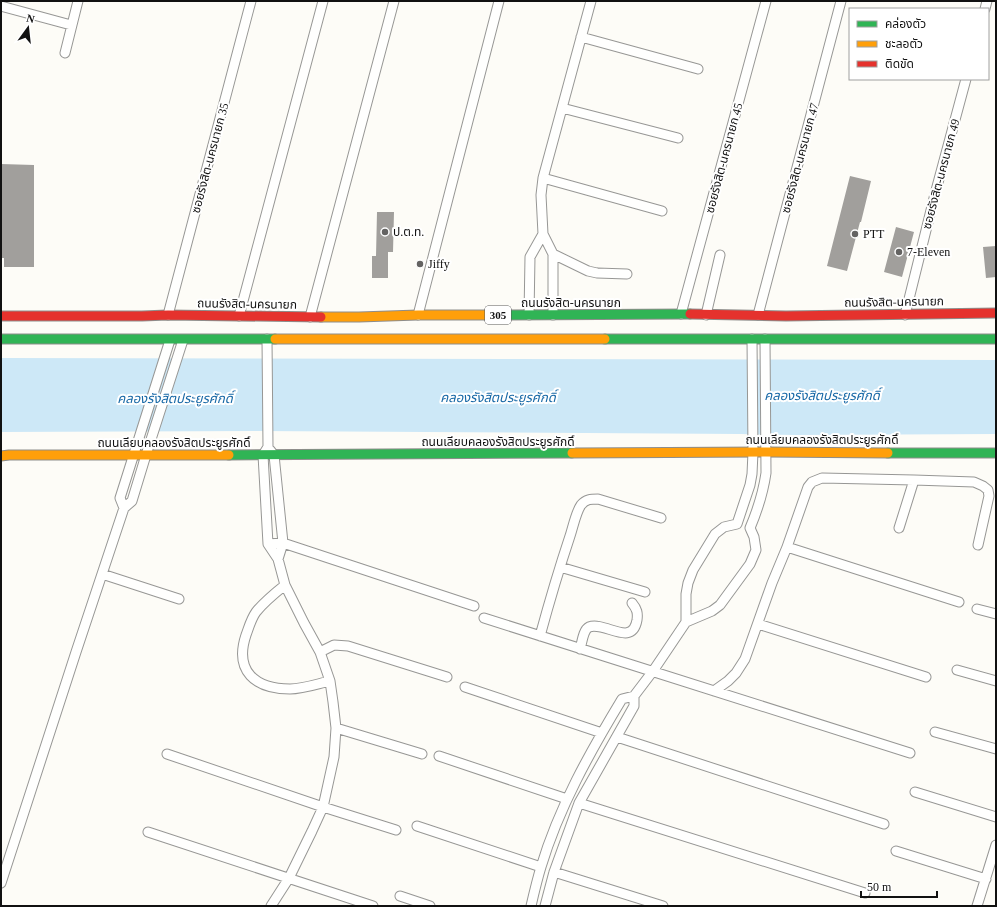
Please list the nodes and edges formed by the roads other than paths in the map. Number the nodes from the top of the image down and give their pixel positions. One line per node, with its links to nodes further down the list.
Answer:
1 (78, 1): 10 (street)
2 (251, 1): 25 (street, ซอยรังสิต-นครนายก 35)
3 (323, 1): 33 (street)
4 (394, 1): 34 (street)
5 (499, 1): 26 (street)
6 (590, 1): 11 (street)
7 (766, 1): 24 (street, ซอยรังสิต-นครนายก 45)
8 (841, 1): 30 (street, ซอยรังสิต-นครนายก 47)
9 (1, 6): 10 (street)
10 (71, 25): 12 (street)
11 (581, 37): 13 (street); 15 (street)
12 (65, 53)
13 (698, 69)
14 (966, 80): 31 (street, ซอยรังสิต-นครนายก 49)
15 (562, 108): 16 (street); 17 (street)
16 (678, 138)
17 (543, 178): 18 (street); 19 (street)
18 (662, 211)
19 (543, 234): 20 (street); 27 (street)
20 (553, 254): 22 (street); 28 (street)
21 (720, 255): 29 (street)
22 (627, 274)
23 (996, 313): 31 (main road, ถนนรังสิต-นครนายก / 305)
24 (682, 314): 28 (main road, ถนนรังสิต-นครนายก / 305); 29 (main road, ถนนรังสิต-นครนายก / 305)
25 (168, 315): 32 (main road, ถนนรังสิต-นครนายก / 305); 33 (main road, ถนนรังสิต-นครนายก / 305)
26 (418, 315): 27 (main road, ถนนรังสิต-นครนายก / 305); 34 (main road, ถนนรังสิต-นครนายก / 305)
27 (529, 315): 28 (main road, ถนนรังสิต-นครนายก / 305)
28 (553, 315)
29 (706, 315): 30 (main road, ถนนรังสิต-นครนายก / 305)
30 (758, 315): 31 (main road, ถนนรังสิต-นครนายก / 305)
31 (905, 315)
32 (1, 316)
33 (239, 316): 34 (main road, ถนนรังสิต-นครนายก / 305)
34 (310, 317)
35 (1, 339): 40 (main road, 305)
36 (267, 339): 37 (main road, 305); 41 (main road, 305); 42 (street)
37 (752, 339): 38 (main road, 305); 43 (street)
38 (765, 339): 39 (main road, 305); 44 (street)
39 (996, 339)
40 (170, 340): 41 (main road, 305); 46 (street)
41 (183, 340): 47 (street)
42 (266, 451): 47 (main road, ถนนเลียบคลองรังสิตประยูรศักดิ์); 48 (main road, ถนนเลียบคลองรังสิตประยูรศักดิ์); 57 (street)
43 (753, 452): 44 (main road, ถนนเลียบคลองรังสิตประยูรศักดิ์); 48 (main road, ถนนเลียบคลองรังสิตประยูรศักดิ์); 53 (street)
44 (765, 452): 45 (main road, ถนนเลียบคลองรังสิตประยูรศักดิ์); 54 (street)
45 (996, 453)
46 (134, 455): 47 (main road, ถนนเลียบคลองรังสิตประยูรศักดิ์); 49 (main road, ถนนเลียบคลองรังสิตประยูรศักดิ์); 51 (street)
47 (146, 455): 51 (street)
48 (274, 455): 56 (street)
49 (1, 456)
50 (914, 480): 55 (street); 58 (street); 59 (street)
51 (124, 508): 62 (street)
52 (661, 518): 61 (street)
53 (737, 524): 54 (street); 72 (street)
54 (750, 528): 72 (street)
55 (899, 528)
56 (283, 543): 57 (street); 60 (street); 68 (street)
57 (268, 544): 60 (street)
58 (978, 545)
59 (787, 547): 66 (street); 73 (street)
60 (278, 558): 63 (street)
61 (560, 567): 64 (street); 74 (street)
62 (102, 574): 65 (street); 110 (street)
63 (285, 585): 76 (street); 81 (street)
64 (645, 592)
65 (179, 599)
66 (959, 602)
67 (632, 603): 75 (street)
68 (474, 606)
69 (976, 609): 70 (street)
70 (996, 614)
71 (484, 618): 74 (street)
72 (686, 622): 78 (street)
73 (758, 624): 80 (street); 84 (street)
74 (540, 636): 75 (street)
75 (580, 649): 78 (street)
76 (320, 652): 79 (street); 81 (street)
77 (957, 670): 82 (street)
78 (653, 672): 84 (street); 85 (street)
79 (447, 677)
80 (926, 677)
81 (330, 681): 86 (street)
82 (996, 682)
83 (466, 687): 87 (street)
84 (714, 690): 91 (street)
85 (634, 696): 87 (street); 89 (street)
86 (336, 728): 93 (street); 98 (street)
87 (602, 732): 96 (street)
88 (935, 732): 90 (street)
89 (616, 737): 97 (street); 100 (street)
90 (996, 749)
91 (910, 753)
92 (168, 754): 98 (street)
93 (422, 754)
94 (439, 756): 96 (street)
95 (915, 792): 99 (street)
96 (567, 799): 106 (street)
97 (579, 803): 107 (street); 111 (street)
98 (323, 807): 102 (street); 108 (street)
99 (996, 817)
100 (884, 824)
101 (417, 826): 106 (street)
102 (396, 830)
103 (148, 832): 108 (street)
104 (996, 846): 109 (street)
105 (896, 851): 109 (street)
106 (541, 868): 116 (street)
107 (554, 872): 117 (street); 118 (street)
108 (289, 878): 113 (street); 114 (street)
109 (986, 879): 119 (street)
110 (1, 883)
111 (865, 893)
112 (400, 896): 115 (street)
113 (271, 906)
114 (373, 906)
115 (430, 906)
116 (531, 906)
117 (545, 906)
118 (663, 906)
119 (977, 906)

